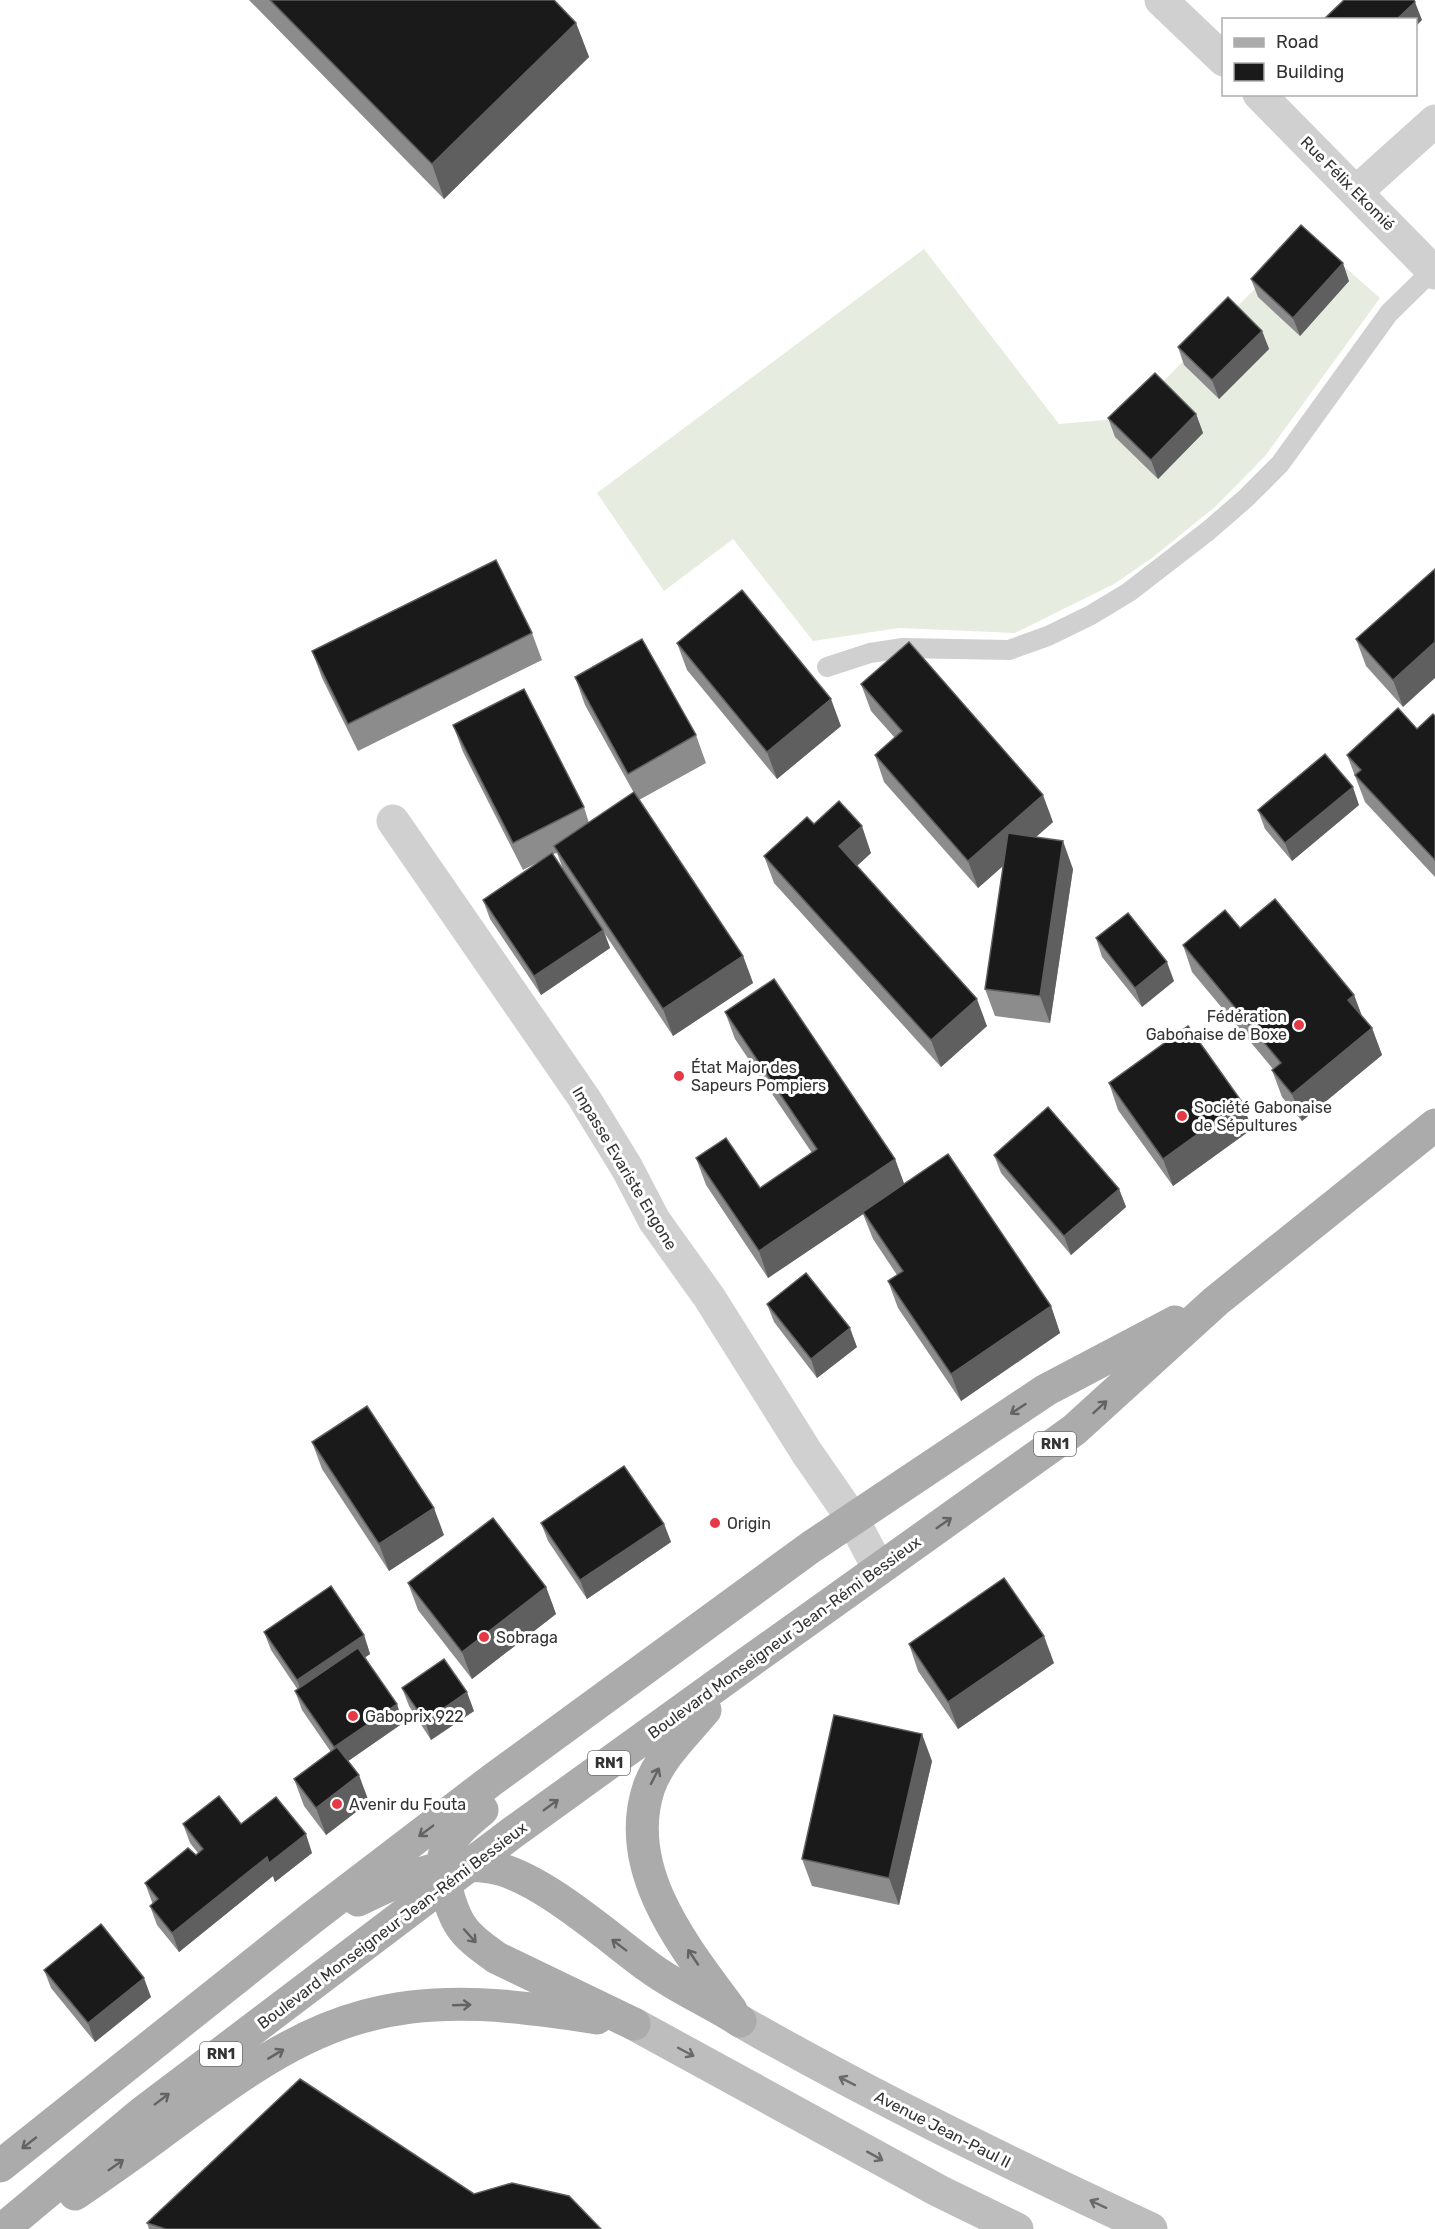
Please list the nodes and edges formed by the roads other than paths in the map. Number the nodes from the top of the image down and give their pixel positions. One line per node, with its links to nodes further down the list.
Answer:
1 (1161, 0): 2 (street)
2 (1222, 58)
3 (1261, 96): 5 (street, Rue Félix Ekomié)
4 (1435, 121): 5 (street)
5 (1356, 192): 6 (street, Rue Félix Ekomié)
6 (1434, 272): 7 (lane)
7 (827, 667)
8 (393, 821): 11 (street, Impasse Evariste Engone)
9 (1435, 1125): 10 (main road, Boulevard Monseigneur Jean-Rémi Bessieux / RN1)
10 (1216, 1300): 11 (main road, Boulevard Monseigneur Jean-Rémi Bessieux / RN1, one-way to 11); 13 (main road, Boulevard Monseigneur Jean-Rémi Bessieux / RN1, one-way to 10)
11 (852, 1518): 12 (main road, Boulevard Monseigneur Jean-Rémi Bessieux / RN1); 13 (street, Impasse Evariste Engone)
12 (811, 1547): 15 (main road); 18 (main road, Boulevard Monseigneur Jean-Rémi Bessieux / RN1, one-way to 18)
13 (879, 1569): 14 (main road, Boulevard Monseigneur Jean-Rémi Bessieux / RN1)
14 (749, 1662): 15 (main road, Boulevard Monseigneur Jean-Rémi Bessieux / RN1, one-way to 14); 16 (main road, one-way to 14)
15 (453, 1873): 16 (main road, one-way to 15); 17 (main road, one-way to 17); 18 (main road); 20 (main road, Boulevard Monseigneur Jean-Rémi Bessieux / RN1, one-way to 15)
16 (740, 2021): 23 (main road, Avenue Jean-Paul II, one-way to 16)
17 (634, 2024): 21 (main road, one-way to 17); 22 (main road, one-way to 22)
18 (58, 2120): 19 (main road, Boulevard Monseigneur Jean-Rémi Bessieux / RN1, one-way to 19)
19 (0, 2166)
20 (3, 2229)
21 (13, 2229)
22 (1017, 2229)
23 (1151, 2229)

